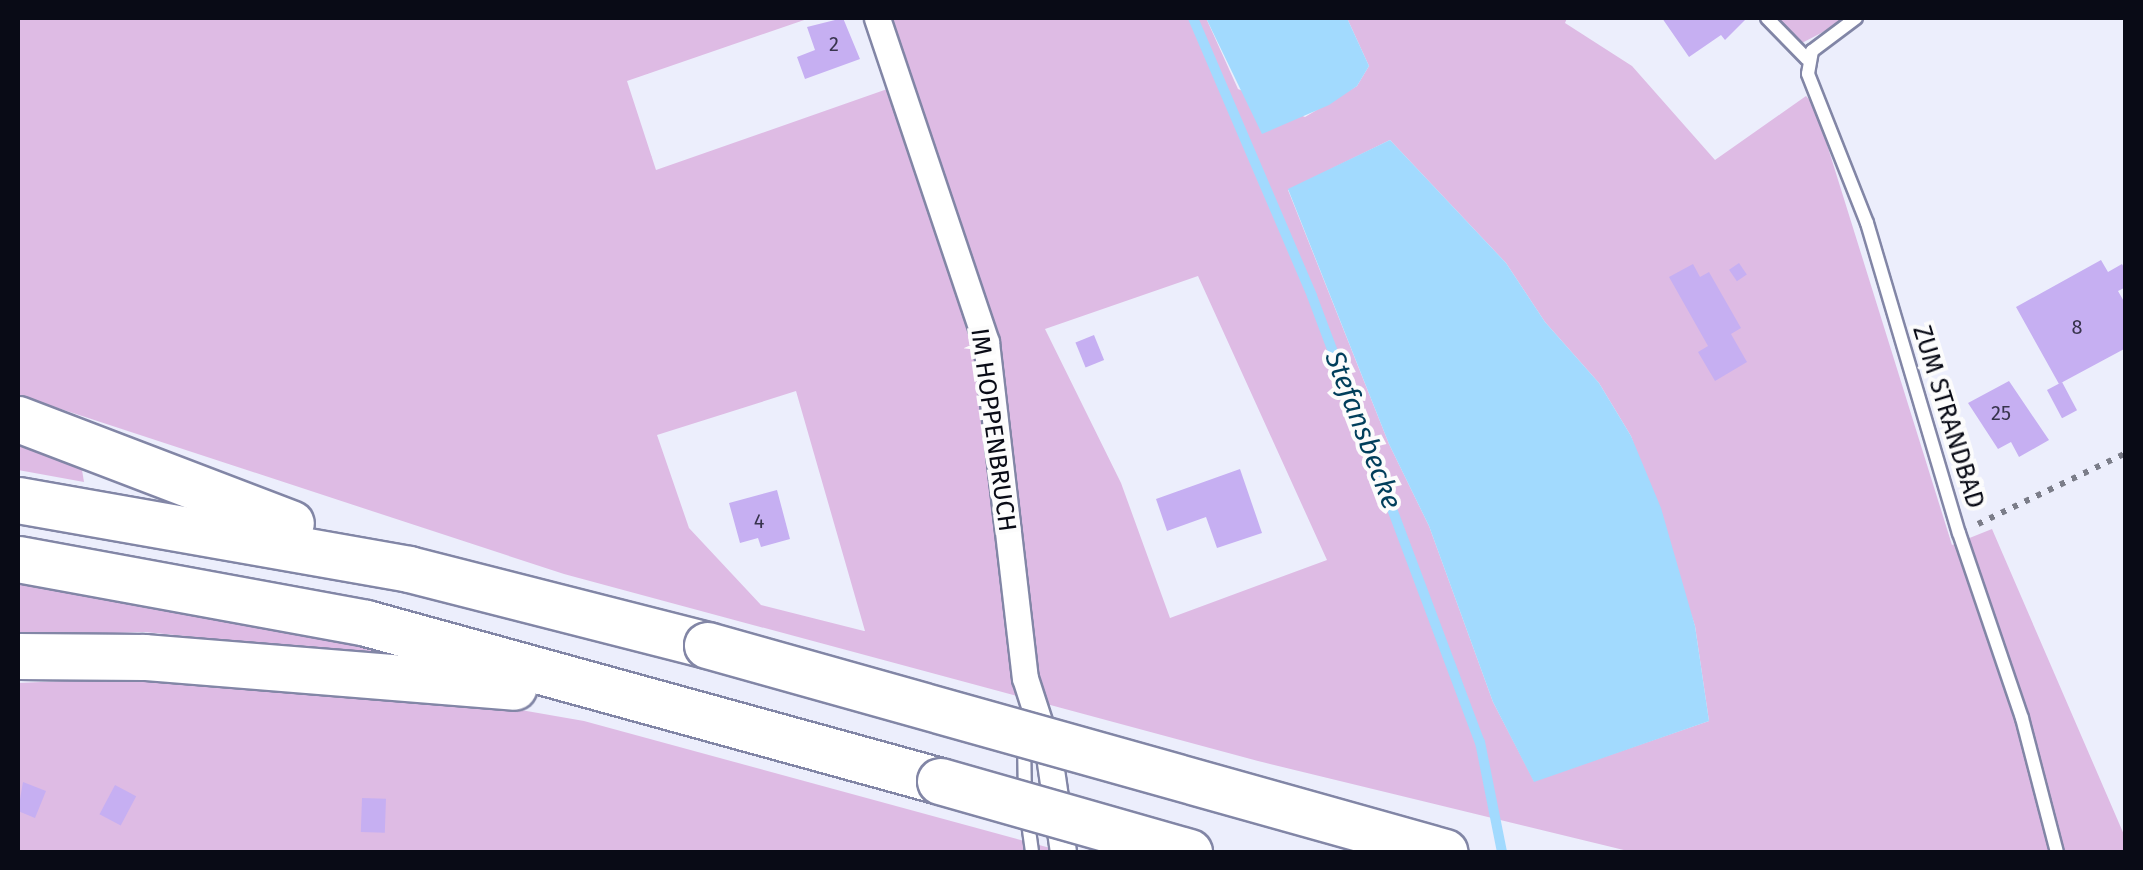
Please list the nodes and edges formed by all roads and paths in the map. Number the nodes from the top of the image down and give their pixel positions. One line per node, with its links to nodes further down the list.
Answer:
1 (877, 18): 12 (street, IM HOPPENBRUCH)
2 (1768, 18): 4 (lane)
3 (1856, 18): 4 (lane)
4 (1807, 59): 8 (lane, ZUM STRANDBAD)
5 (18, 418): 10 (highway)
6 (2126, 452): 8 (path)
7 (18, 500): 10 (highway)
8 (1959, 533): 18 (lane, ZUM STRANDBAD)
9 (18, 559): 13 (highway)
10 (409, 569): 17 (highway, bridge)
11 (18, 656): 13 (highway)
12 (1025, 678): 14 (lane); 15 (street, IM HOPPENBRUCH)
13 (691, 711): 16 (highway, bridge)
14 (1032, 852)
15 (1063, 852)
16 (1189, 852)
17 (1445, 852)
18 (2057, 852)

